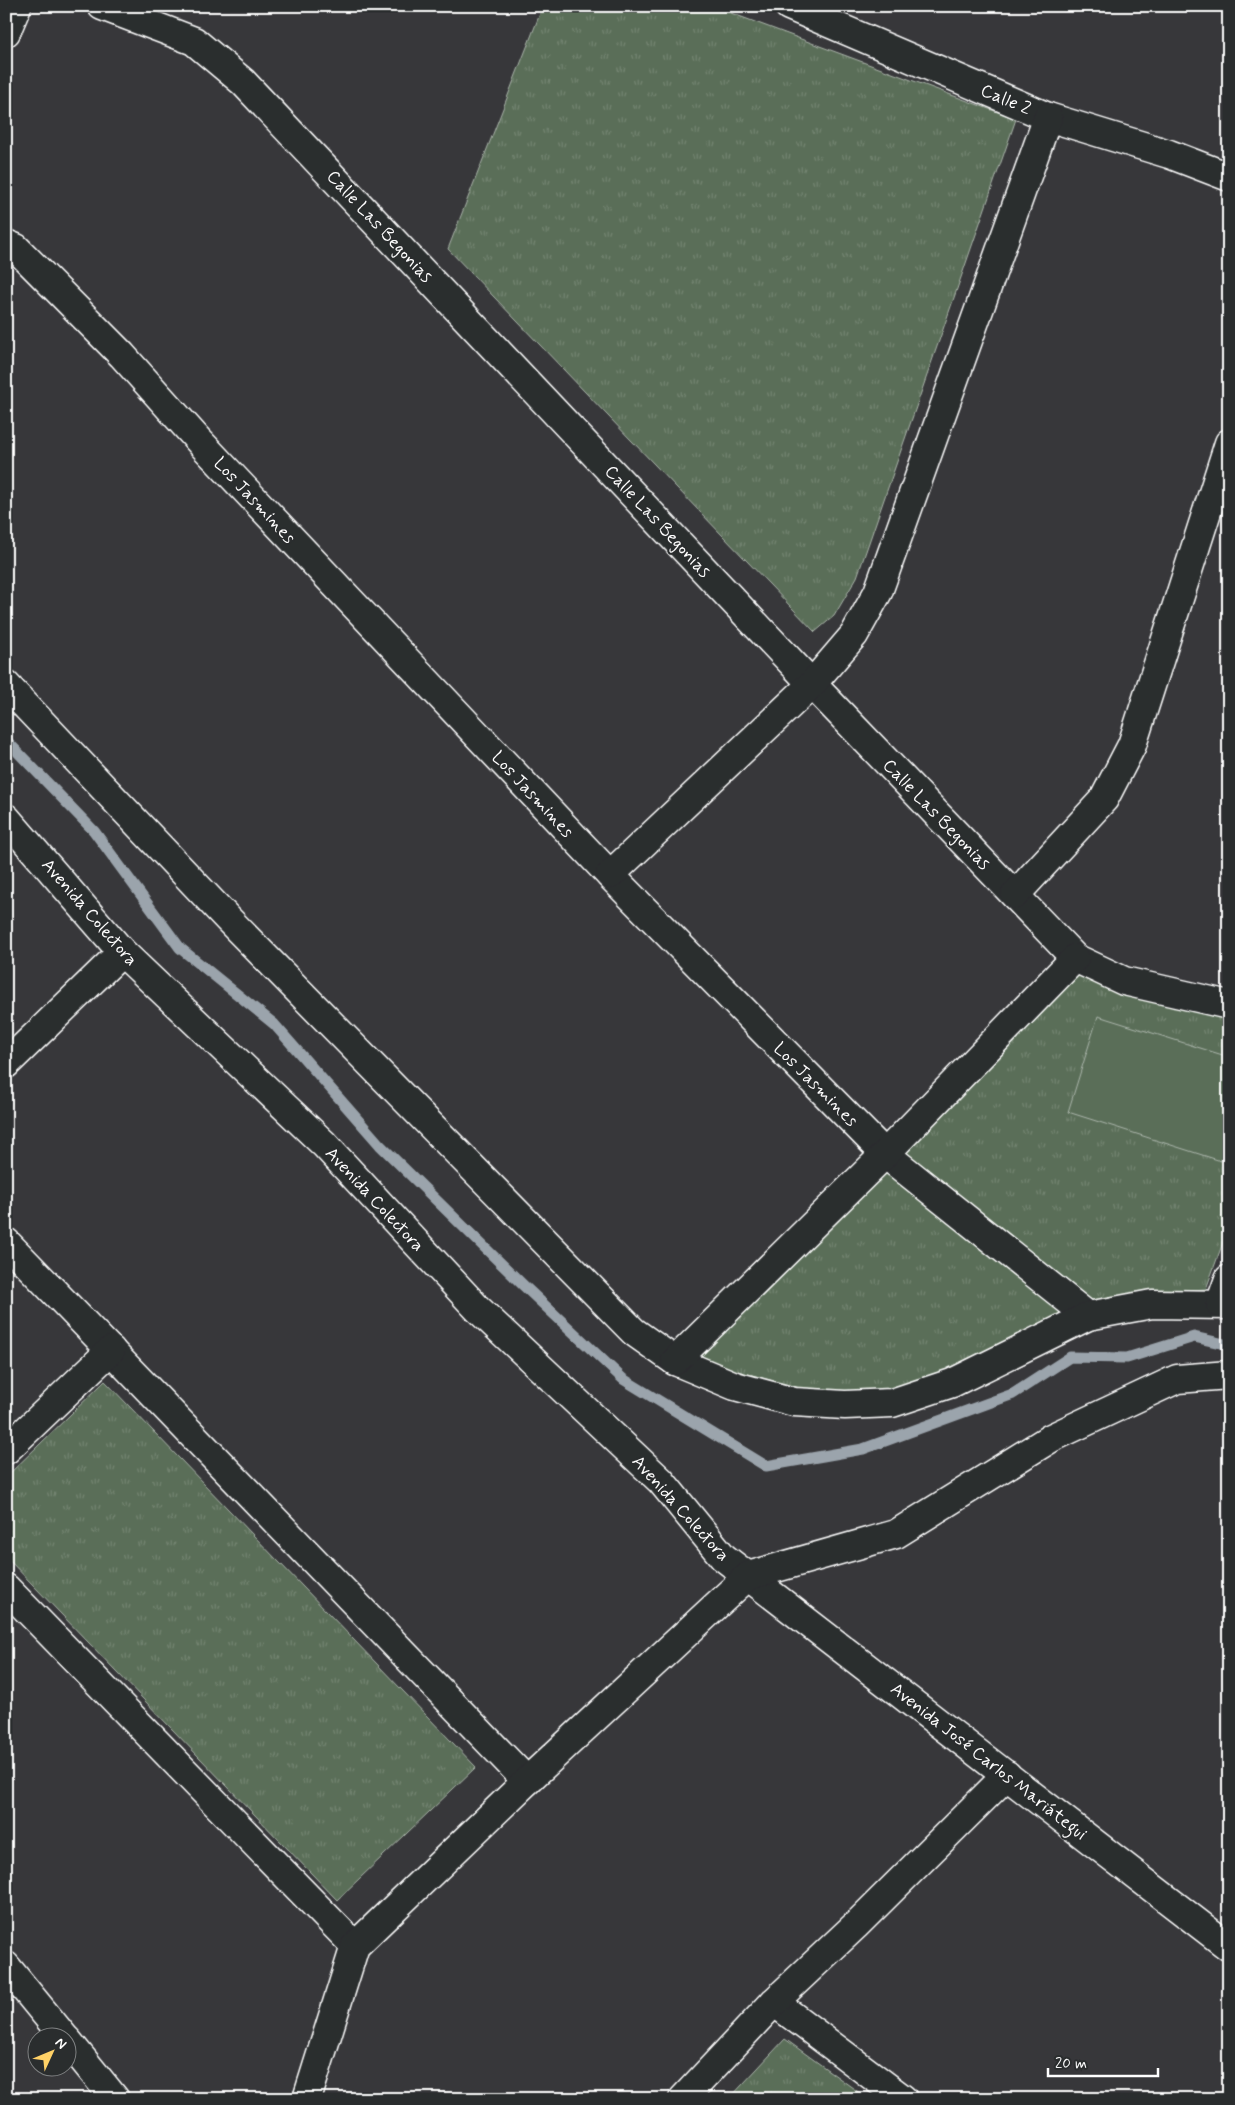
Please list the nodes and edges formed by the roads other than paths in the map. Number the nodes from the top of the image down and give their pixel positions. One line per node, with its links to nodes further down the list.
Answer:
1 (17, 6): 4 (street)
2 (102, 6): 9 (street, Calle Las Begonias)
3 (789, 6): 5 (street, Calle 2)
4 (6, 32)
5 (1048, 117): 6 (street, Calle 2); 9 (street)
6 (1229, 177)
7 (6, 244): 12 (street, Los Jasmines)
8 (1229, 444): 13 (street)
9 (812, 684): 12 (street); 13 (street, Calle Las Begonias)
10 (6, 685): 23 (street)
11 (6, 818): 14 (street, Avenida Colectora)
12 (610, 876): 18 (street, Los Jasmines)
13 (1015, 895): 15 (street, Calle Las Begonias)
14 (122, 952): 17 (street); 26 (street, Avenida Colectora)
15 (1074, 958): 16 (street, Calle Las Begonias); 18 (street)
16 (1229, 1005)
17 (6, 1064)
18 (885, 1154): 21 (street, Los Jasmines); 23 (street)
19 (6, 1242): 22 (street)
20 (1226, 1296): 21 (street)
21 (1088, 1316): 23 (street)
22 (111, 1350): 25 (street); 29 (street)
23 (675, 1361)
24 (1229, 1375): 26 (street)
25 (6, 1450)
26 (748, 1576): 28 (street, Avenida José Carlos Mariátegui); 29 (street)
27 (6, 1588): 30 (street)
28 (1007, 1775): 31 (street, Avenida José Carlos Mariátegui); 33 (street)
29 (527, 1781): 30 (street)
30 (355, 1946): 37 (street)
31 (1229, 1947)
32 (6, 1966): 34 (street)
33 (774, 2002): 38 (street); 39 (street)
34 (57, 2028)
35 (78, 2053): 36 (street)
36 (115, 2099)
37 (307, 2099)
38 (683, 2099)
39 (902, 2099)

